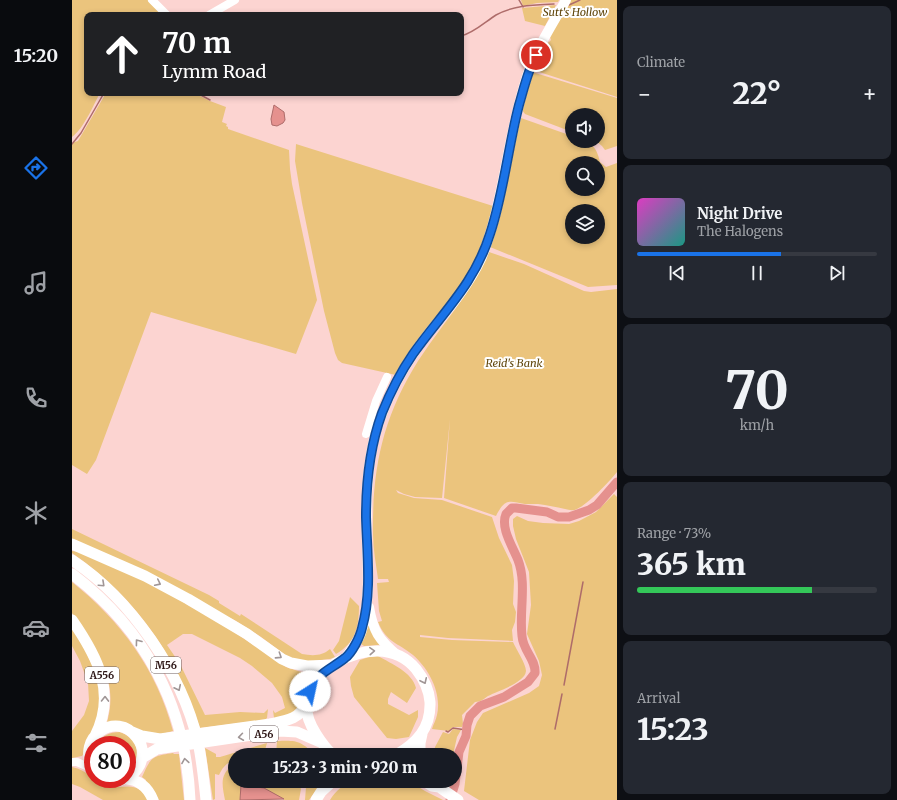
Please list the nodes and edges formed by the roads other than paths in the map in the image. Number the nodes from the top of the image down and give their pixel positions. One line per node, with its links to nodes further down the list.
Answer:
1 (152, 0): 4 (street)
2 (235, 0): 5 (street)
3 (566, 0): 11 (main road, A56)
4 (163, 12)
5 (214, 12)
6 (387, 377): 7 (street)
7 (366, 434)
8 (72, 544): 15 (highway, one-way to 15)
9 (72, 560): 35 (highway, M56, one-way to 35)
10 (72, 574): 34 (highway, M56, one-way to 10)
11 (367, 595): 13 (main road, A56); 14 (main road, A56)
12 (72, 620): 19 (highway, A556, one-way to 12)
13 (397, 655): 14 (highway, A56, one-way to 13); 17 (highway, A56, one-way to 17)
14 (346, 657): 15 (highway, A56)
15 (334, 665): 16 (highway, A56)
16 (306, 702): 20 (highway, A56); 22 (highway, A56)
17 (424, 728): 24 (highway, A56); 25 (highway, A56)
18 (130, 731): 19 (highway, A56); 21 (highway, A56); 27 (highway)
19 (94, 736)
20 (205, 738): 21 (highway, A56); 22 (highway, A56, one-way to 20)
21 (173, 742): 27 (highway, A56)
22 (320, 742): 23 (highway, A56)
23 (326, 748)
24 (407, 748)
25 (420, 748)
26 (84, 757): 28 (street)
27 (142, 758): 29 (highway, A56)
28 (75, 762)
29 (136, 770)
30 (136, 781): 33 (highway)
31 (325, 788): 36 (highway)
32 (441, 788): 37 (highway)
33 (153, 800)
34 (190, 800)
35 (206, 800)
36 (316, 800)
37 (458, 800)

